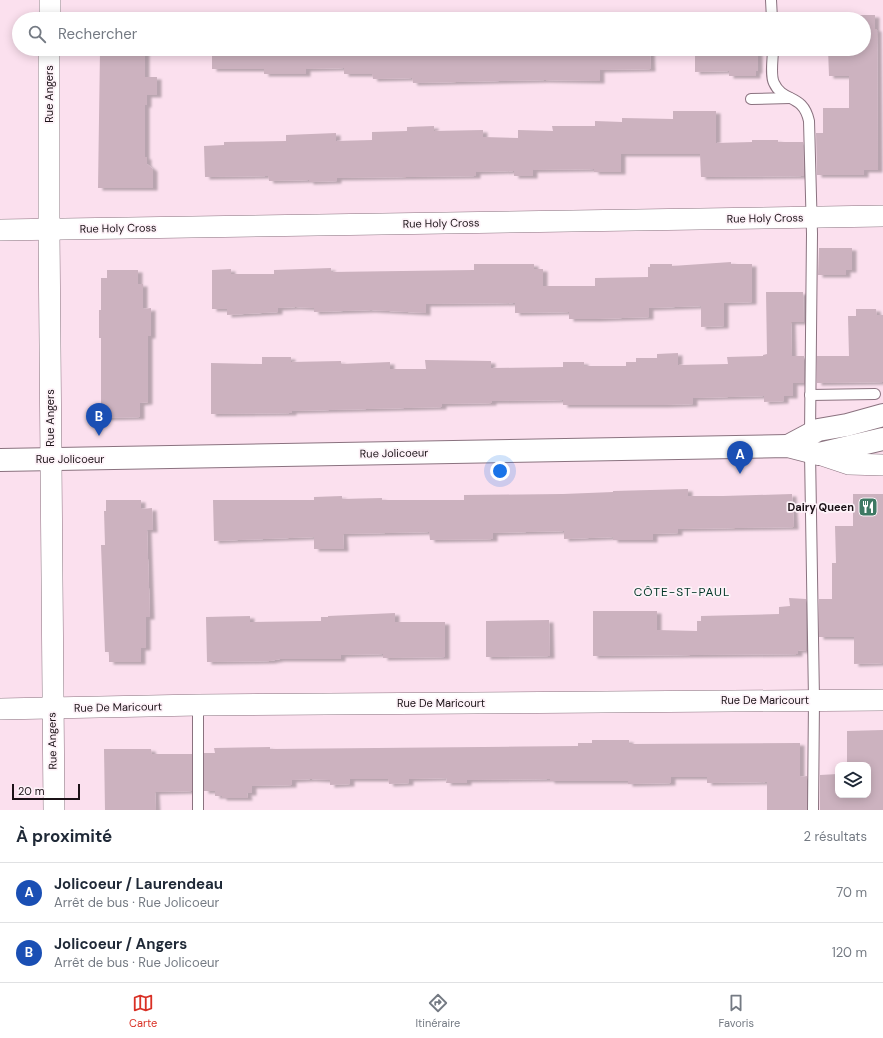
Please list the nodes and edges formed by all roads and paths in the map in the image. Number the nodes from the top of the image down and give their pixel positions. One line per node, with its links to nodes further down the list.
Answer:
1 (50, 0): 3 (street)
2 (771, 0): 4 (lane)
3 (50, 12)
4 (772, 12)
5 (49, 56): 11 (street, Rue Angers)
6 (773, 56): 7 (lane)
7 (790, 98): 8 (lane); 10 (lane)
8 (751, 99)
9 (883, 216): 10 (street, Rue Holy Cross)
10 (811, 217): 11 (street, Rue Holy Cross); 14 (lane)
11 (48, 229): 12 (street, Rue Holy Cross); 18 (street, Rue Angers)
12 (0, 230)
13 (875, 394): 14 (lane)
14 (810, 395): 17 (lane)
15 (883, 415): 17 (street, Rue Jolicoeur)
16 (883, 439): 17 (street, Rue Jolicoeur)
17 (813, 446): 18 (street, Rue Jolicoeur); 20 (street); 21 (lane)
18 (50, 459): 19 (street, Rue Jolicoeur); 25 (street, Rue Angers)
19 (0, 460)
20 (883, 465)
21 (814, 700): 22 (street, Rue De Maricourt); 23 (street, Rue De Maricourt); 28 (lane)
22 (883, 700)
23 (198, 705): 25 (street, Rue De Maricourt); 27 (lane)
24 (0, 709): 25 (street, Rue De Maricourt)
25 (52, 709): 26 (street, Rue Angers)
26 (54, 810)
27 (198, 810)
28 (813, 810)

